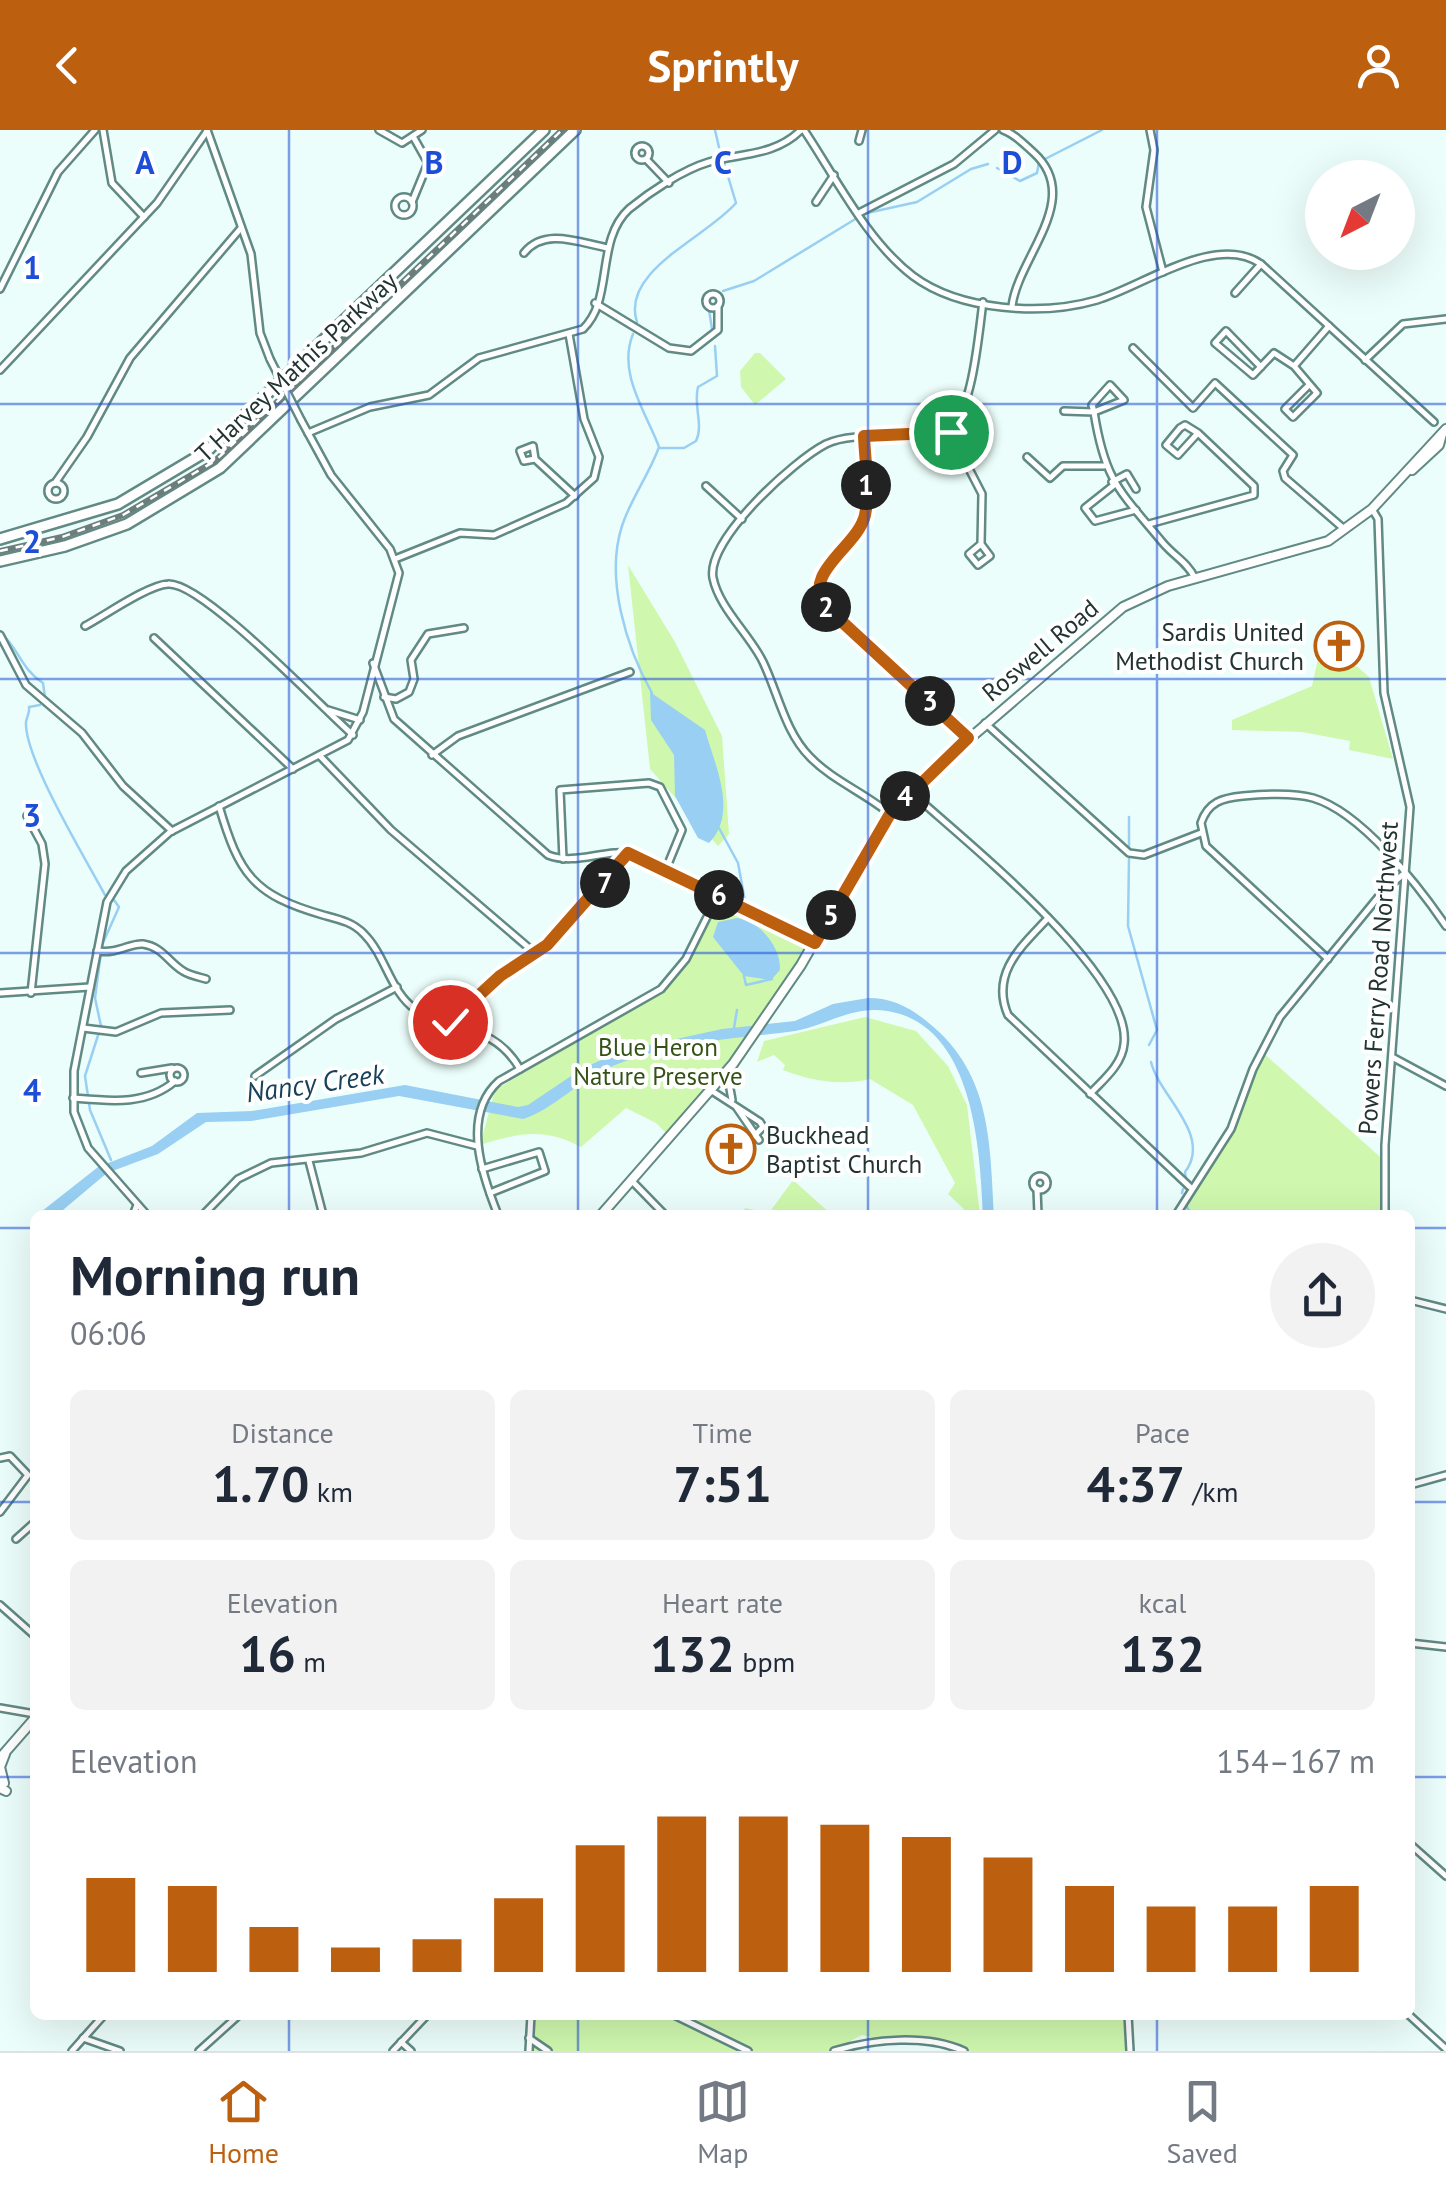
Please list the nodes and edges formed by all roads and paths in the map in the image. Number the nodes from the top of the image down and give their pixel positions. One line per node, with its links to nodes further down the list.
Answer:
1 (95, 130): 27 (street)
2 (103, 130): 21 (street)
3 (380, 130): 13 (street)
4 (422, 130): 13 (street)
5 (544, 130): 65 (highway, T Harvey Mathis Parkway)
6 (574, 130): 68 (highway, T Harvey Mathis Parkway)
7 (802, 130): 16 (street); 17 (street)
8 (862, 130): 14 (street)
9 (994, 130): 20 (street)
10 (1002, 130): 32 (street)
11 (1150, 130): 26 (street)
12 (207, 131): 21 (street); 22 (street)
13 (414, 138): 18 (street)
14 (858, 141)
15 (646, 159): 17 (street)
16 (834, 175): 19 (street); 20 (street)
17 (669, 183): 23 (street)
18 (412, 202)
19 (816, 202)
20 (859, 212): 29 (street)
21 (144, 217): 40 (street)
22 (242, 228): 47 (street, bridge); 55 (street)
23 (608, 248): 24 (street); 30 (street)
24 (524, 253)
25 (1260, 264): 26 (street); 28 (street); 34 (street)
26 (1163, 272): 32 (street)
27 (0, 289)
28 (1235, 293)
29 (984, 302): 32 (street); 45 (street)
30 (595, 303): 31 (street); 35 (street)
31 (718, 306)
32 (1012, 306)
33 (1446, 319): 37 (street)
34 (1329, 326): 37 (street); 38 (street)
35 (569, 334): 47 (street); 59 (street)
36 (1134, 348): 64 (street)
37 (1366, 360): 44 (street)
38 (1294, 366): 39 (street); 41 (street)
39 (1261, 367): 39 (street)
40 (0, 370)
41 (1309, 384): 41 (street)
42 (1064, 411): 43 (street)
43 (1094, 412): 43 (street); 53 (street)
44 (1434, 422)
45 (948, 428): 49 (street); 66 (street)
46 (1444, 432): 50 (main road, Roswell Road); 54 (main road, Roswell Road)
47 (308, 434): 67 (street)
48 (1198, 434): 48 (street); 63 (street)
49 (864, 436): 62 (street); 81 (street)
50 (1442, 445): 54 (main road, Roswell Road)
51 (1027, 457): 53 (street)
52 (535, 459): 59 (street)
53 (1104, 466): 56 (street)
54 (1412, 470): 60 (main road, Roswell Road)
55 (55, 482)
56 (1113, 483): 58 (street); 61 (street); 61 (street)
57 (706, 486): 62 (street)
58 (1136, 490)
59 (575, 496): 67 (street)
60 (1372, 509): 64 (main road, Roswell Road); 94 (street, Powers Ferry Road Northwest)
61 (1136, 510): 63 (street)
62 (742, 519): 87 (street)
63 (1149, 524): 69 (street)
64 (1346, 530): 69 (main road, Roswell Road)
65 (0, 539)
66 (980, 544): 66 (street)
67 (395, 559): 74 (street)
68 (0, 561)
69 (1195, 578): 79 (main road, Roswell Road)
70 (85, 626): 77 (street)
71 (464, 628): 76 (street)
72 (0, 635): 89 (street)
73 (154, 638): 84 (street)
74 (373, 664): 76 (street); 78 (street)
75 (630, 672): 82 (street)
76 (384, 697): 82 (street)
77 (325, 709): 78 (street); 80 (street)
78 (360, 720): 80 (street)
79 (985, 723): 81 (main road, Roswell Road); 90 (street)
80 (353, 735): 83 (street)
81 (968, 738): 85 (main road, Roswell Road)
82 (432, 755): 92 (street)
83 (320, 756): 84 (street); 100 (street)
84 (293, 769): 86 (street)
85 (910, 791): 87 (main road, Roswell Road); 96 (street)
86 (219, 806): 89 (street); 104 (street)
87 (890, 814): 98 (main road, Roswell Road)
88 (27, 816): 106 (street)
89 (172, 831): 99 (street)
90 (1201, 834): 94 (street); 101 (street)
91 (628, 853): 92 (street); 93 (street); 100 (street)
92 (562, 859): 93 (street)
93 (666, 869): 95 (street)
94 (1405, 873): 97 (street); 101 (street); 110 (street, Powers Ferry Road Northwest)
95 (718, 895): 98 (street); 112 (street)
96 (1048, 918): 119 (street); 119 (street)
97 (1446, 926)
98 (815, 943): 113 (main road, Roswell Road)
99 (100, 952): 102 (street); 103 (street)
100 (536, 954): 108 (street)
101 (1328, 958): 126 (street)
102 (206, 980)
103 (90, 986): 106 (street); 109 (street)
104 (397, 987): 108 (street); 115 (street)
105 (0, 993): 106 (street)
106 (31, 993)
107 (230, 1010): 109 (street)
108 (450, 1022): 112 (street)
109 (85, 1028): 120 (street)
110 (1391, 1057): 117 (street); 139 (street, Powers Ferry Road Northwest)
111 (173, 1068): 114 (street); 116 (street); 116 (street)
112 (520, 1069): 122 (street)
113 (728, 1071): 118 (main road, Roswell Road); 121 (street)
114 (141, 1073)
115 (255, 1076)
116 (175, 1082): 120 (street)
117 (1446, 1086)
118 (712, 1091): 121 (street); 125 (main road, Roswell Road)
119 (1090, 1094): 126 (street)
120 (76, 1099): 129 (street)
121 (734, 1104): 121 (street)
122 (477, 1146): 123 (street); 124 (street)
123 (308, 1161): 132 (street); 133 (street)
124 (482, 1169): 128 (street); 128 (street)
125 (632, 1181): 135 (main road, Roswell Road); 136 (street)
126 (1190, 1187): 138 (street)
127 (1037, 1190): 137 (street)
128 (490, 1193): 134 (street)
129 (137, 1205): 130 (street); 131 (street)
130 (134, 1210)
131 (142, 1210)
132 (209, 1210)
133 (322, 1210)
134 (496, 1210)
135 (606, 1210)
136 (660, 1210)
137 (1038, 1210)
138 (1178, 1210)
139 (1384, 1210)
140 (1415, 1301): 141 (street)
141 (1446, 1309)
142 (0, 1458): 145 (street)
143 (1446, 1475): 144 (street)
144 (1415, 1484)
145 (0, 1512)
146 (30, 1526): 147 (street)
147 (16, 1539)
148 (0, 1604): 149 (street)
149 (30, 1631)
150 (1415, 1643): 151 (street)
151 (1446, 1647)
152 (0, 1708): 153 (street)
153 (16, 1711): 154 (street); 156 (street)
154 (30, 1715)
155 (30, 1722): 156 (main road)
156 (21, 1734): 157 (main road)
157 (3, 1755): 158 (main road)
158 (3, 1787)
159 (1415, 1848): 160 (street)
160 (1446, 1876)
161 (99, 2020): 168 (street)
162 (234, 2020): 174 (street)
163 (422, 2020): 170 (street)
164 (530, 2020): 169 (street)
165 (684, 2020): 179 (street)
166 (1128, 2020): 182 (street)
167 (1414, 2020): 171 (street)
168 (83, 2038): 172 (street); 173 (street)
169 (529, 2038): 177 (street); 178 (street)
170 (401, 2042): 175 (street); 176 (street)
171 (1446, 2049)
172 (72, 2051)
173 (120, 2051)
174 (200, 2051)
175 (392, 2051)
176 (411, 2051)
177 (528, 2051)
178 (548, 2051)
179 (748, 2051)
180 (834, 2051): 181 (street)
181 (964, 2051)
182 (1130, 2051)

